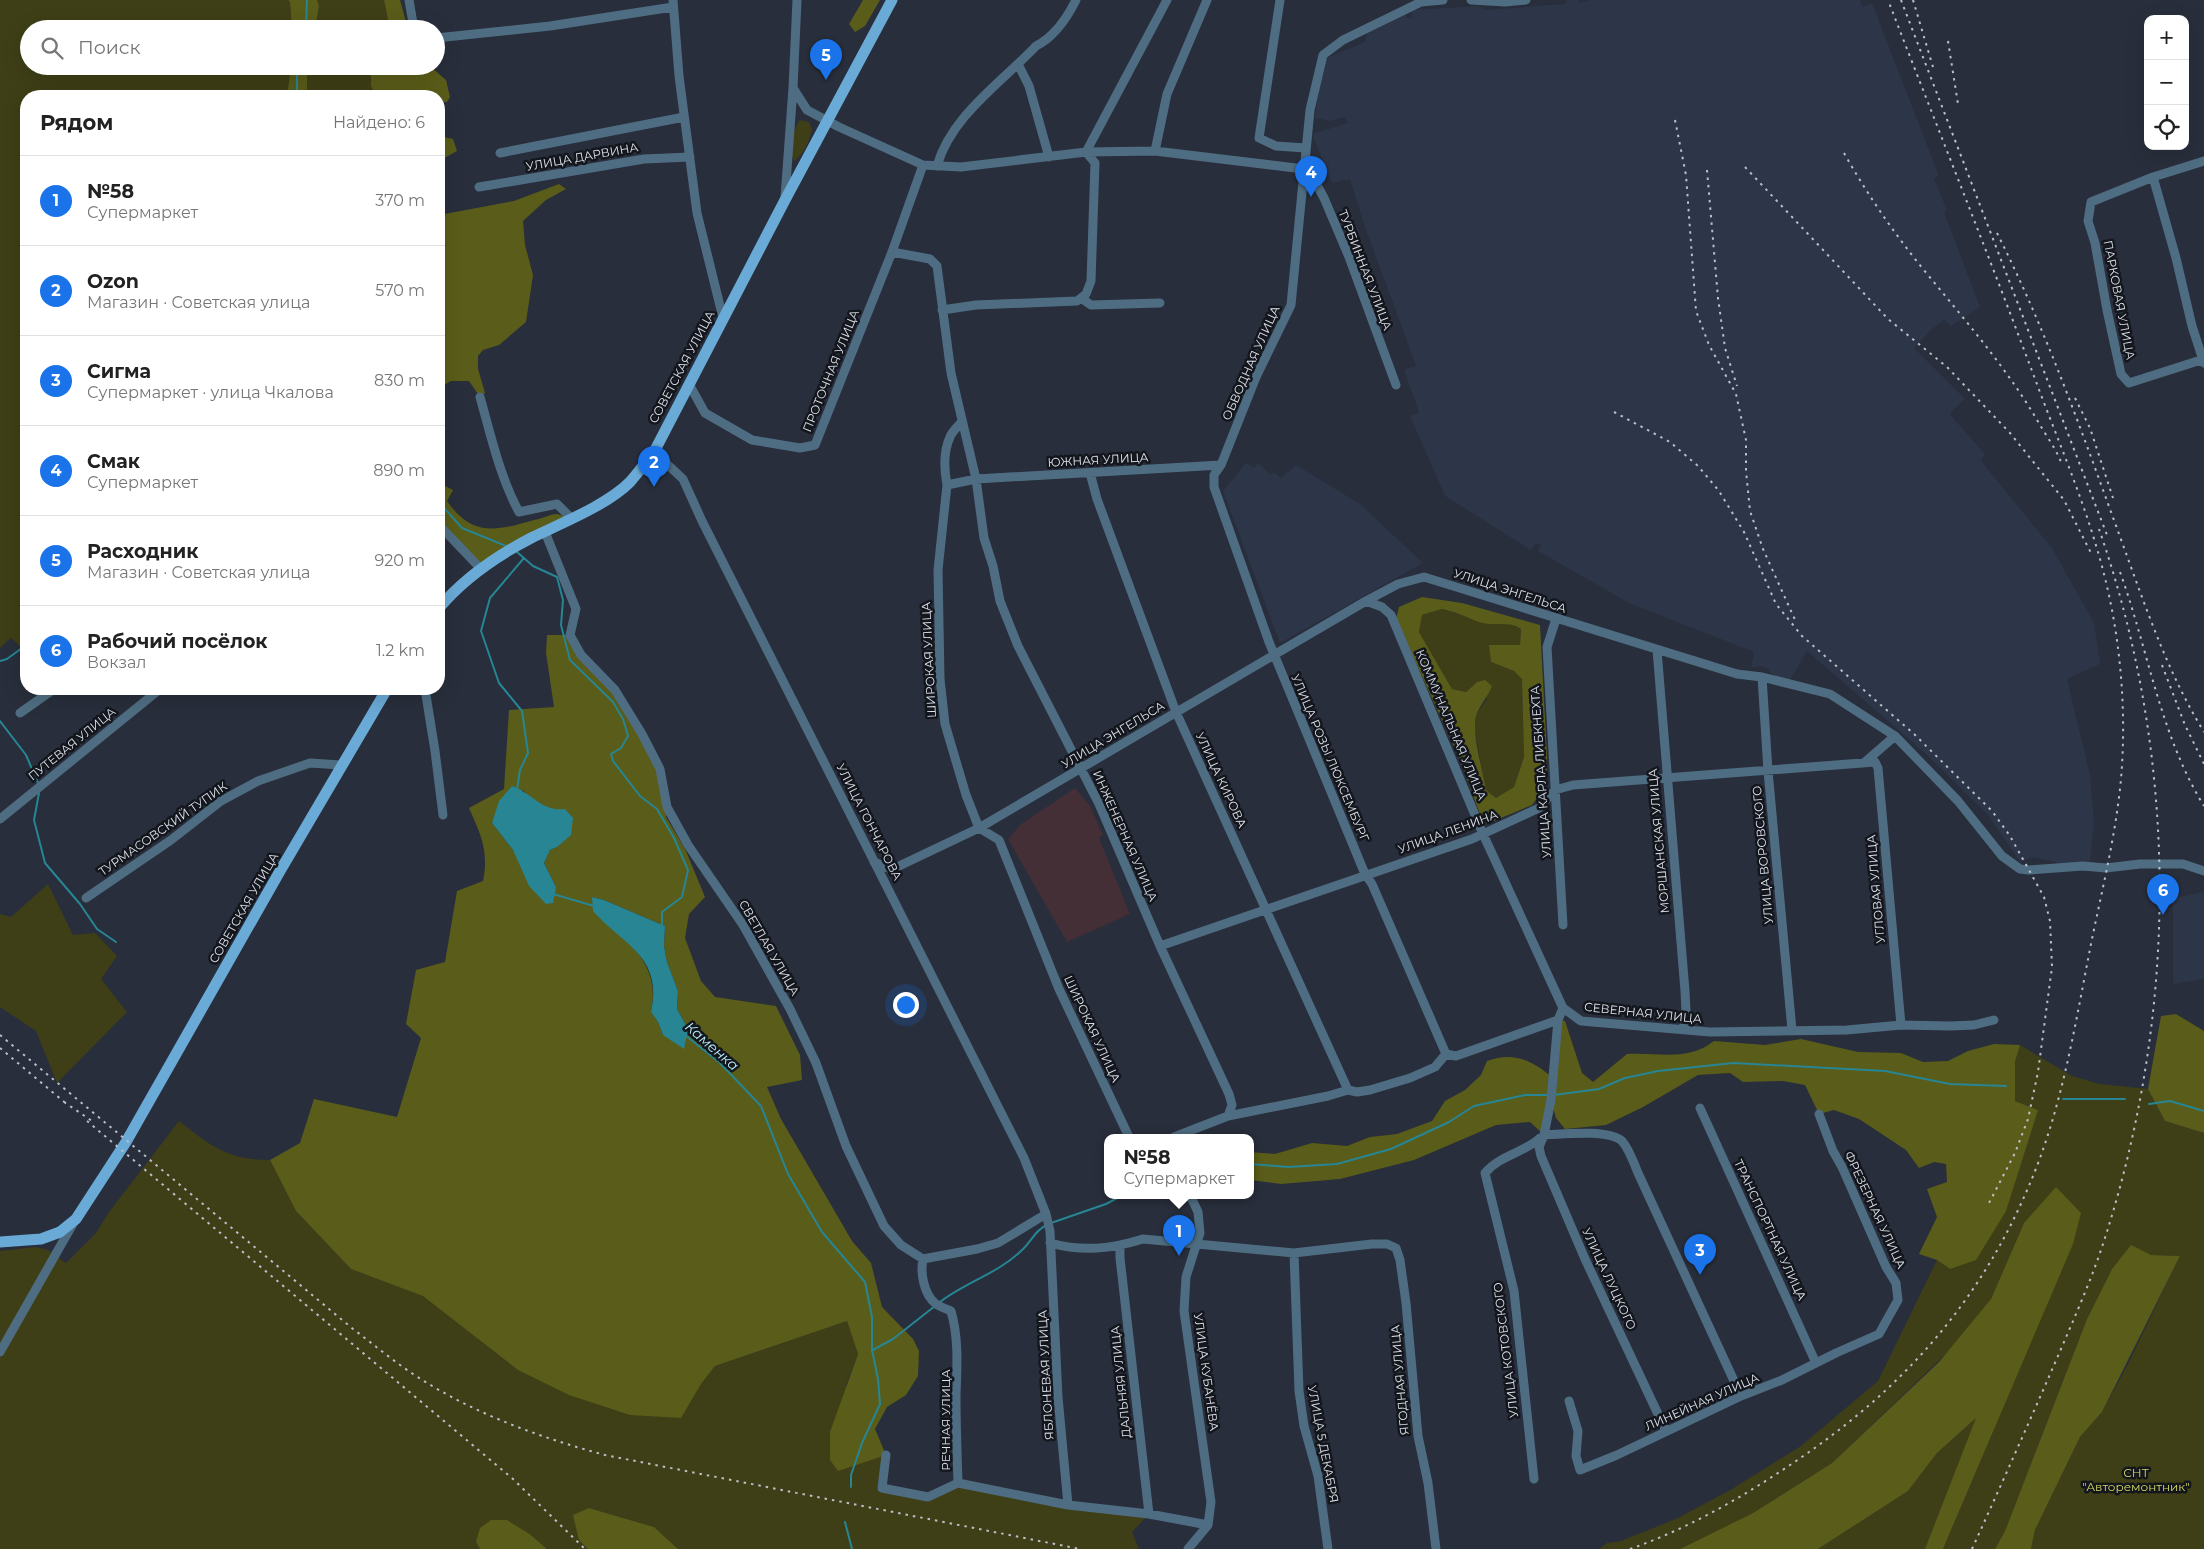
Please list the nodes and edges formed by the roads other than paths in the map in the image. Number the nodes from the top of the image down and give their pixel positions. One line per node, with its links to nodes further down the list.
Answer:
1 (409, 0): 13 (street)
2 (797, 0): 16 (street, СОВЕТСКАЯ УЛИЦА)
3 (892, 0): 18 (main road, СОВЕТСКАЯ УЛИЦА)
4 (1076, 0): 15 (street)
5 (1167, 0): 21 (street)
6 (1207, 0): 20 (street)
7 (1280, 0): 19 (street)
8 (1442, 0): 11 (street, ОБВОДНАЯ УЛИЦА)
9 (1471, 0): 10 (street)
10 (1526, 0)
11 (1421, 1): 19 (street, ОБВОДНАЯ УЛИЦА)
12 (673, 4): 14 (street); 17 (street)
13 (412, 20)
14 (445, 37)
15 (1018, 64): 24 (street); 27 (street)
16 (793, 88): 18 (street); 31 (street, СОВЕТСКАЯ УЛИЦА)
17 (684, 117): 22 (street, УЛИЦА ДАРВИНА); 23 (street)
18 (828, 122): 26 (street); 31 (main road, СОВЕТСКАЯ УЛИЦА)
19 (1306, 148): 28 (street, ОБВОДНАЯ УЛИЦА)
20 (1155, 151): 21 (street); 28 (street)
21 (1086, 152): 24 (street); 33 (street)
22 (500, 153)
23 (690, 156): 30 (street, УЛИЦА ДАРВИНА); 36 (street)
24 (1049, 156): 27 (street)
25 (2204, 161): 29 (street)
26 (923, 165): 27 (street); 32 (street, ПРОТОЧНАЯ УЛИЦА)
27 (937, 166)
28 (1304, 168): 39 (street, ТУРБИННАЯ УЛИЦА); 43 (street, ОБВОДНАЯ УЛИЦА)
29 (2153, 177): 37 (street); 37 (street, ПАРКОВАЯ УЛИЦА)
30 (479, 187)
31 (784, 200): 36 (main road, СОВЕТСКАЯ УЛИЦА)
32 (892, 252): 35 (street); 38 (street, ПРОТОЧНАЯ УЛИЦА)
33 (1081, 298): 34 (street); 35 (street)
34 (1160, 303)
35 (942, 310): 41 (street)
36 (723, 318): 38 (main road, СОВЕТСКАЯ УЛИЦА)
37 (2203, 361)
38 (689, 384): 42 (main road, СОВЕТСКАЯ УЛИЦА)
39 (1396, 385)
40 (480, 397): 47 (street)
41 (962, 421): 45 (street); 46 (street, ШИРОКАЯ УЛИЦА)
42 (654, 452): 47 (main road, СОВЕТСКАЯ УЛИЦА); 74 (street, УЛИЦА ГОНЧАРОВА)
43 (1220, 465): 44 (street, ЮЖНАЯ УЛИЦА); 55 (street, УЛИЦА РОЗЫ ЛЮКСЕМБУРГ)
44 (1090, 473): 45 (street, ЮЖНАЯ УЛИЦА); 61 (street, УЛИЦА КИРОВА)
45 (976, 479): 46 (street); 66 (street, ИНЖЕНЕРНАЯ УЛИЦА)
46 (946, 485): 72 (street, ШИРОКАЯ УЛИЦА)
47 (572, 519): 49 (main road, СОВЕТСКАЯ УЛИЦА)
48 (445, 531): 50 (street)
49 (545, 532): 50 (main road, СОВЕТСКАЯ УЛИЦА); 104 (street, СВЕТЛАЯ УЛИЦА)
50 (481, 569): 51 (main road, СОВЕТСКАЯ УЛИЦА)
51 (445, 601)
52 (1366, 601): 53 (street, УЛИЦА ЭНГЕЛЬСА); 55 (street, УЛИЦА ЭНГЕЛЬСА); 73 (street, КОММУНАЛЬНАЯ УЛИЦА)
53 (1556, 619): 54 (street, УЛИЦА ЭНГЕЛЬСА); 69 (street, УЛИЦА КАРЛА ЛИБКНЕХТА)
54 (1657, 650): 56 (street, УЛИЦА ЭНГЕЛЬСА); 68 (street, МОРШАНСКАЯ УЛИЦА)
55 (1274, 654): 61 (street, УЛИЦА ЭНГЕЛЬСА); 76 (street, УЛИЦА РОЗЫ ЛЮКСЕМБУРГ)
56 (1762, 677): 63 (street, УЛИЦА ЭНГЕЛЬСА); 67 (street, УЛИЦА ВОРОВСКОГО)
57 (46, 695): 62 (street)
58 (153, 695): 71 (street, ПУТЕВАЯ УЛИЦА)
59 (383, 695): 65 (main road, СОВЕТСКАЯ УЛИЦА)
60 (426, 695): 70 (street)
61 (1176, 712): 66 (street, УЛИЦА ЭНГЕЛЬСА); 78 (street, УЛИЦА КИРОВА)
62 (20, 713)
63 (1895, 736): 64 (street); 75 (street, УЛИЦА ЭНГЕЛЬСА)
64 (1864, 763): 67 (street); 84 (street, УГЛОВАЯ УЛИЦА)
65 (341, 765): 77 (street, ТУРМАСОВСКИЙ ТУПИК); 97 (main road, СОВЕТСКАЯ УЛИЦА)
66 (1080, 769): 72 (street, УЛИЦА ЭНГЕЛЬСА); 80 (street, ИНЖЕНЕРНАЯ УЛИЦА)
67 (1768, 771): 68 (street); 86 (street, УЛИЦА ВОРОВСКОГО)
68 (1666, 779): 69 (street); 85 (street, МОРШАНСКАЯ УЛИЦА)
69 (1555, 790): 73 (street, УЛИЦА ЛЕНИНА); 79 (street, УЛИЦА КАРЛА ЛИБКНЕХТА)
70 (443, 815)
71 (0, 820)
72 (979, 828): 74 (street); 92 (street, ШИРОКАЯ УЛИЦА)
73 (1483, 834): 76 (street, УЛИЦА ЛЕНИНА); 81 (street, КОММУНАЛЬНАЯ УЛИЦА)
74 (874, 862): 96 (street, УЛИЦА ГОНЧАРОВА)
75 (2204, 872)
76 (1365, 874): 78 (street, УЛИЦА ЛЕНИНА); 87 (street, УЛИЦА РОЗЫ ЛЮКСЕМБУРГ)
77 (86, 898)
78 (1266, 910): 80 (street, УЛИЦА ЛЕНИНА); 88 (street, УЛИЦА КИРОВА)
79 (1563, 925)
80 (1160, 946): 91 (street, ИНЖЕНЕРНАЯ УЛИЦА)
81 (1563, 1008): 82 (street); 85 (street, СЕВЕРНАЯ УЛИЦА)
82 (1558, 1020): 87 (street); 94 (street, УЛИЦА ЛУЦКОГО)
83 (1994, 1020): 84 (street, СЕВЕРНАЯ УЛИЦА)
84 (1901, 1025): 86 (street, СЕВЕРНАЯ УЛИЦА)
85 (1683, 1029): 86 (street, СЕВЕРНАЯ УЛИЦА)
86 (1792, 1030)
87 (1446, 1054): 88 (street)
88 (1348, 1090): 91 (street)
89 (1700, 1108): 107 (street, ТРАНСПОРТНАЯ УЛИЦА)
90 (1818, 1114): 105 (street, ФРЕЗЕРНАЯ УЛИЦА)
91 (1228, 1116): 93 (street)
92 (1128, 1134)
93 (1182, 1134)
94 (1544, 1135): 108 (street); 110 (street, УЛИЦА ЛУЦКОГО); 112 (street, УЛИЦА КОТОВСКОГО)
95 (1192, 1199): 101 (street, УЛИЦА КУБАНЁВА)
96 (1047, 1218): 98 (street, УЛИЦА ГОНЧАРОВА); 104 (street)
97 (76, 1219): 99 (main road); 106 (street)
98 (1050, 1232): 100 (street, ЯБЛОНЕВАЯ УЛИЦА)
99 (0, 1242)
100 (1050, 1243): 102 (street); 114 (street, ЯБЛОНЕВАЯ УЛИЦА)
101 (1197, 1244): 102 (street); 103 (street); 116 (street, УЛИЦА КУБАНЁВА)
102 (1120, 1246): 115 (street, ДАЛЬНЯЯ УЛИЦА)
103 (1294, 1253): 118 (street, УЛИЦА 5 ДЕКАБРЯ); 119 (street, ЯГОДНАЯ УЛИЦА)
104 (922, 1259): 113 (street, РЕЧНАЯ УЛИЦА)
105 (1890, 1316): 107 (street, ЛИНЕЙНАЯ УЛИЦА)
106 (0, 1352)
107 (1816, 1363): 108 (street, ЛИНЕЙНАЯ УЛИЦА)
108 (1741, 1396): 110 (street, ЛИНЕЙНАЯ УЛИЦА)
109 (1568, 1401): 110 (street, ЛИНЕЙНАЯ УЛИЦА)
110 (1666, 1431)
111 (886, 1455): 113 (street, РЕЧНАЯ УЛИЦА)
112 (1534, 1478)
113 (958, 1483): 114 (street)
114 (1068, 1505): 115 (street)
115 (1149, 1514): 116 (street)
116 (1208, 1525): 117 (street)
117 (1188, 1549)
118 (1328, 1549)
119 (1436, 1549)

